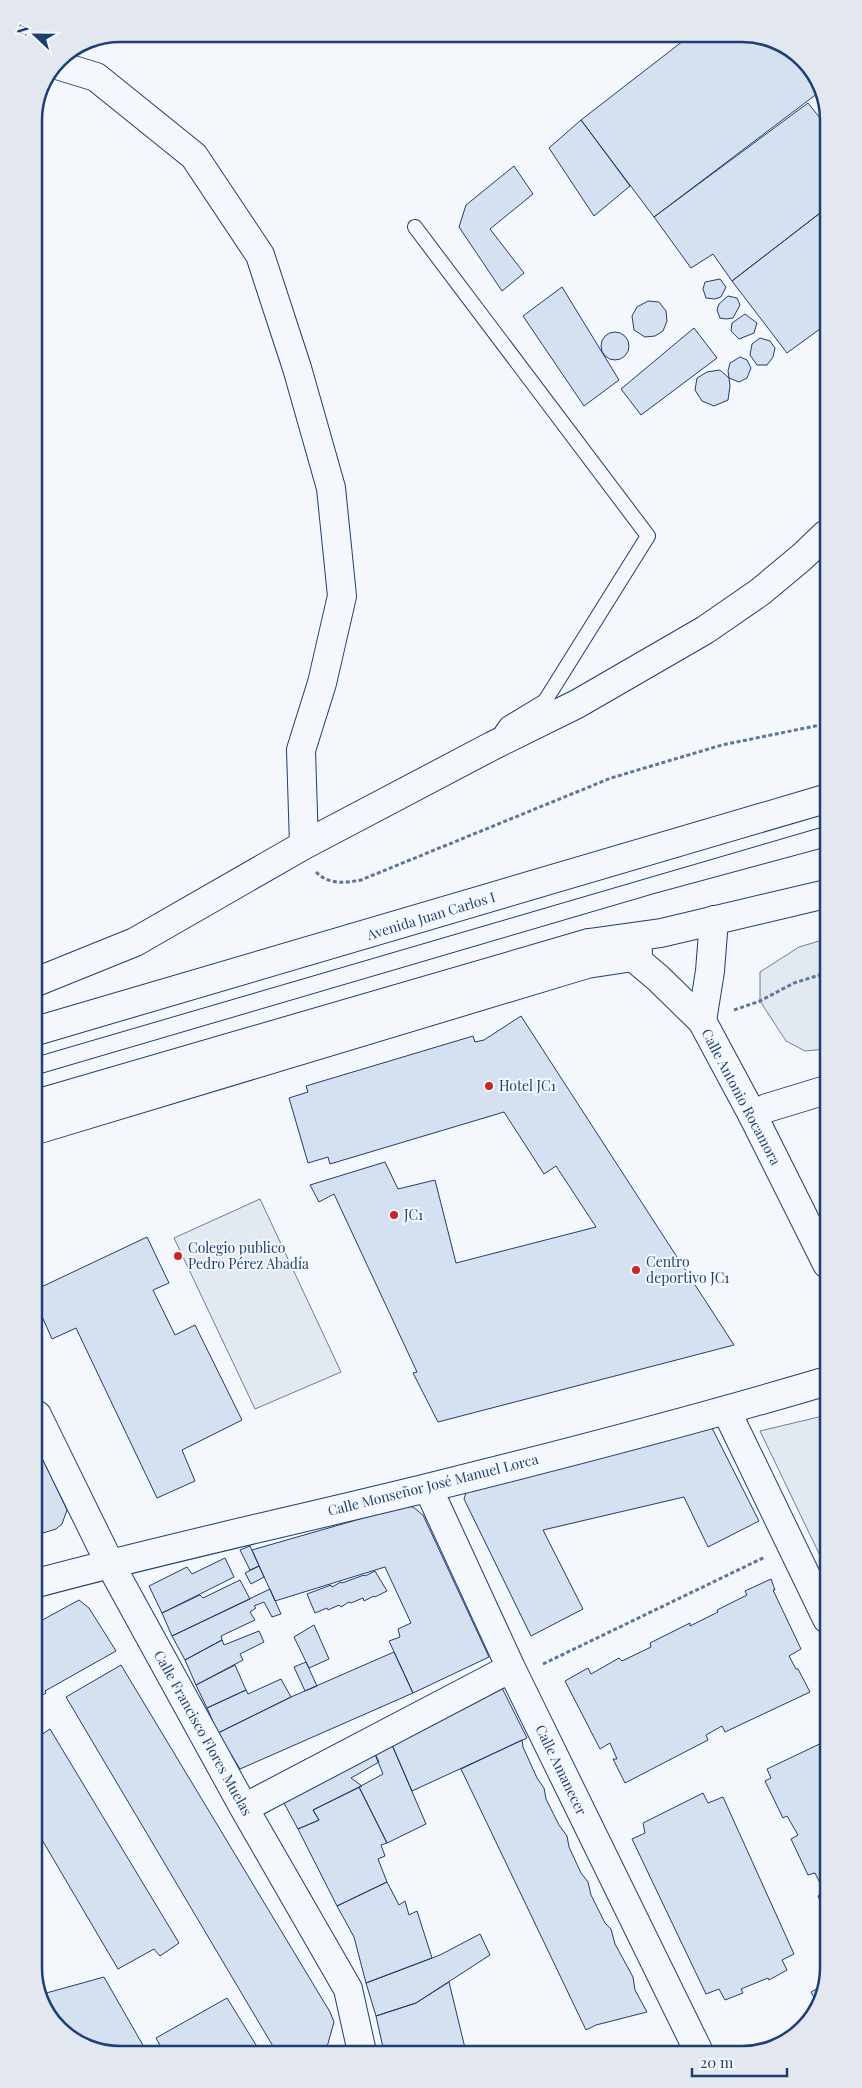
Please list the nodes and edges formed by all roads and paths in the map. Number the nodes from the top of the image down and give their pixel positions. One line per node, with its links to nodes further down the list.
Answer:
1 (65, 67): 7 (street)
2 (415, 227): 5 (lane)
3 (820, 540): 5 (street)
4 (820, 725): 7 (path)
5 (492, 746): 7 (street)
6 (820, 801): 16 (street, Avenida Juan Carlos I)
7 (304, 845): 14 (street)
8 (820, 895): 9 (street)
9 (714, 920): 10 (street); 15 (street, Calle Antonio Rocamora)
10 (661, 933): 11 (street); 12 (street)
11 (589, 943): 12 (street); 18 (street)
12 (633, 957): 15 (street); 20 (street)
13 (820, 975): 15 (path)
14 (43, 979)
15 (702, 1021): 19 (street, Calle Antonio Rocamora)
16 (43, 1029)
17 (820, 1092): 19 (street)
18 (42, 1102)
19 (752, 1116): 21 (street, Calle Antonio Rocamora)
20 (42, 1128)
21 (820, 1252)
22 (820, 1383): 23 (street, Calle Monseñor José Manuel Lorca)
23 (726, 1410): 25 (street, Calle Monseñor José Manuel Lorca); 26 (street)
24 (42, 1426): 27 (street, Calle Francisco Flores Muelas)
25 (428, 1488): 27 (street, Calle Monseñor José Manuel Lorca); 30 (street, Calle Amanecer)
26 (791, 1544): 29 (street); 30 (path)
27 (110, 1564): 28 (street, Calle Monseñor José Manuel Lorca); 31 (street, Calle Francisco Flores Muelas)
28 (42, 1582)
29 (820, 1604)
30 (514, 1673): 31 (street); 33 (street, Calle Amanecer)
31 (244, 1808): 32 (street, Calle Francisco Flores Muelas)
32 (361, 2045)
33 (696, 2046)

